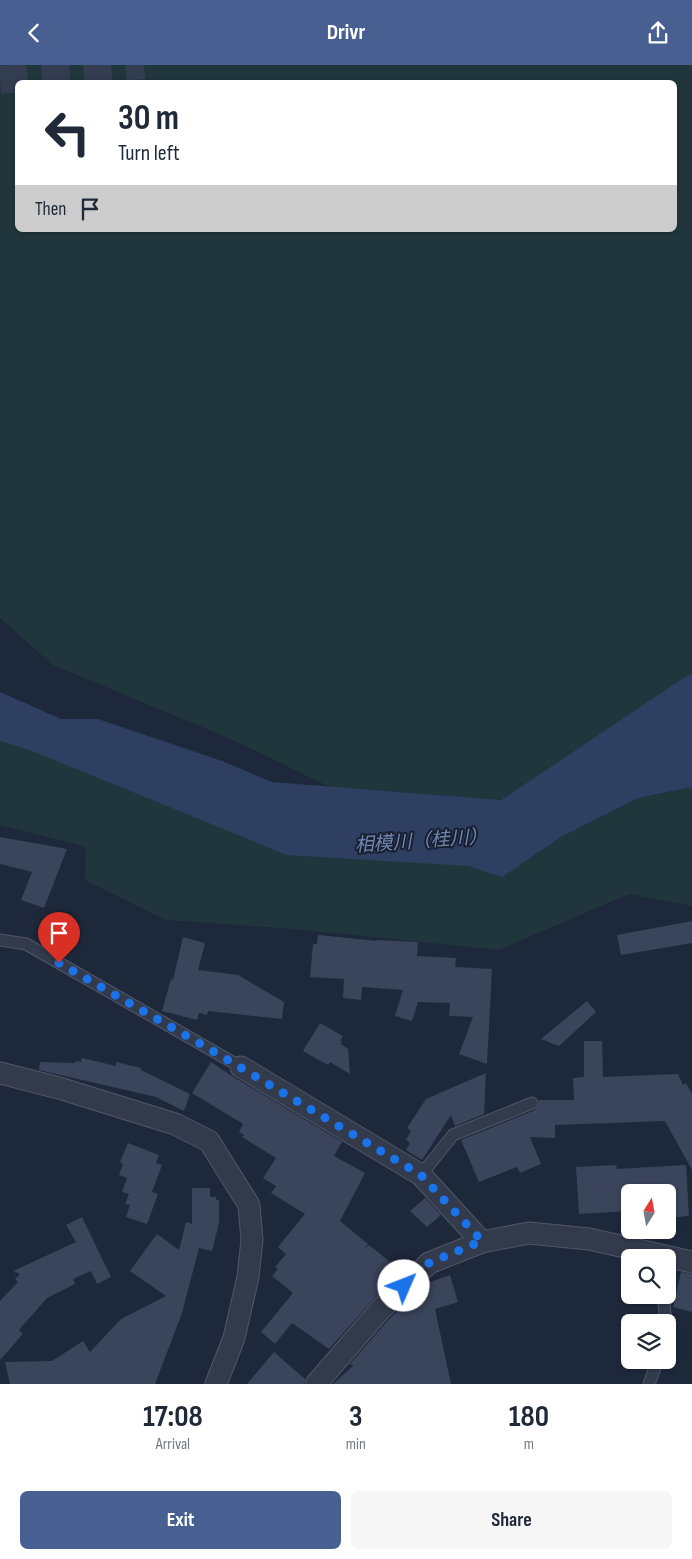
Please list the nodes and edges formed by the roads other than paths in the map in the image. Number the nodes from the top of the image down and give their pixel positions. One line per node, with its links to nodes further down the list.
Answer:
1 (0, 940): 2 (lane)
2 (241, 1067): 5 (street)
3 (0, 1073): 11 (street)
4 (532, 1103): 5 (lane)
5 (421, 1175): 6 (street)
6 (482, 1241): 7 (street); 12 (street)
7 (630, 1249)
8 (676, 1259): 9 (street)
9 (692, 1261)
10 (655, 1369): 13 (lane)
11 (216, 1384)
12 (316, 1384)
13 (649, 1384)

